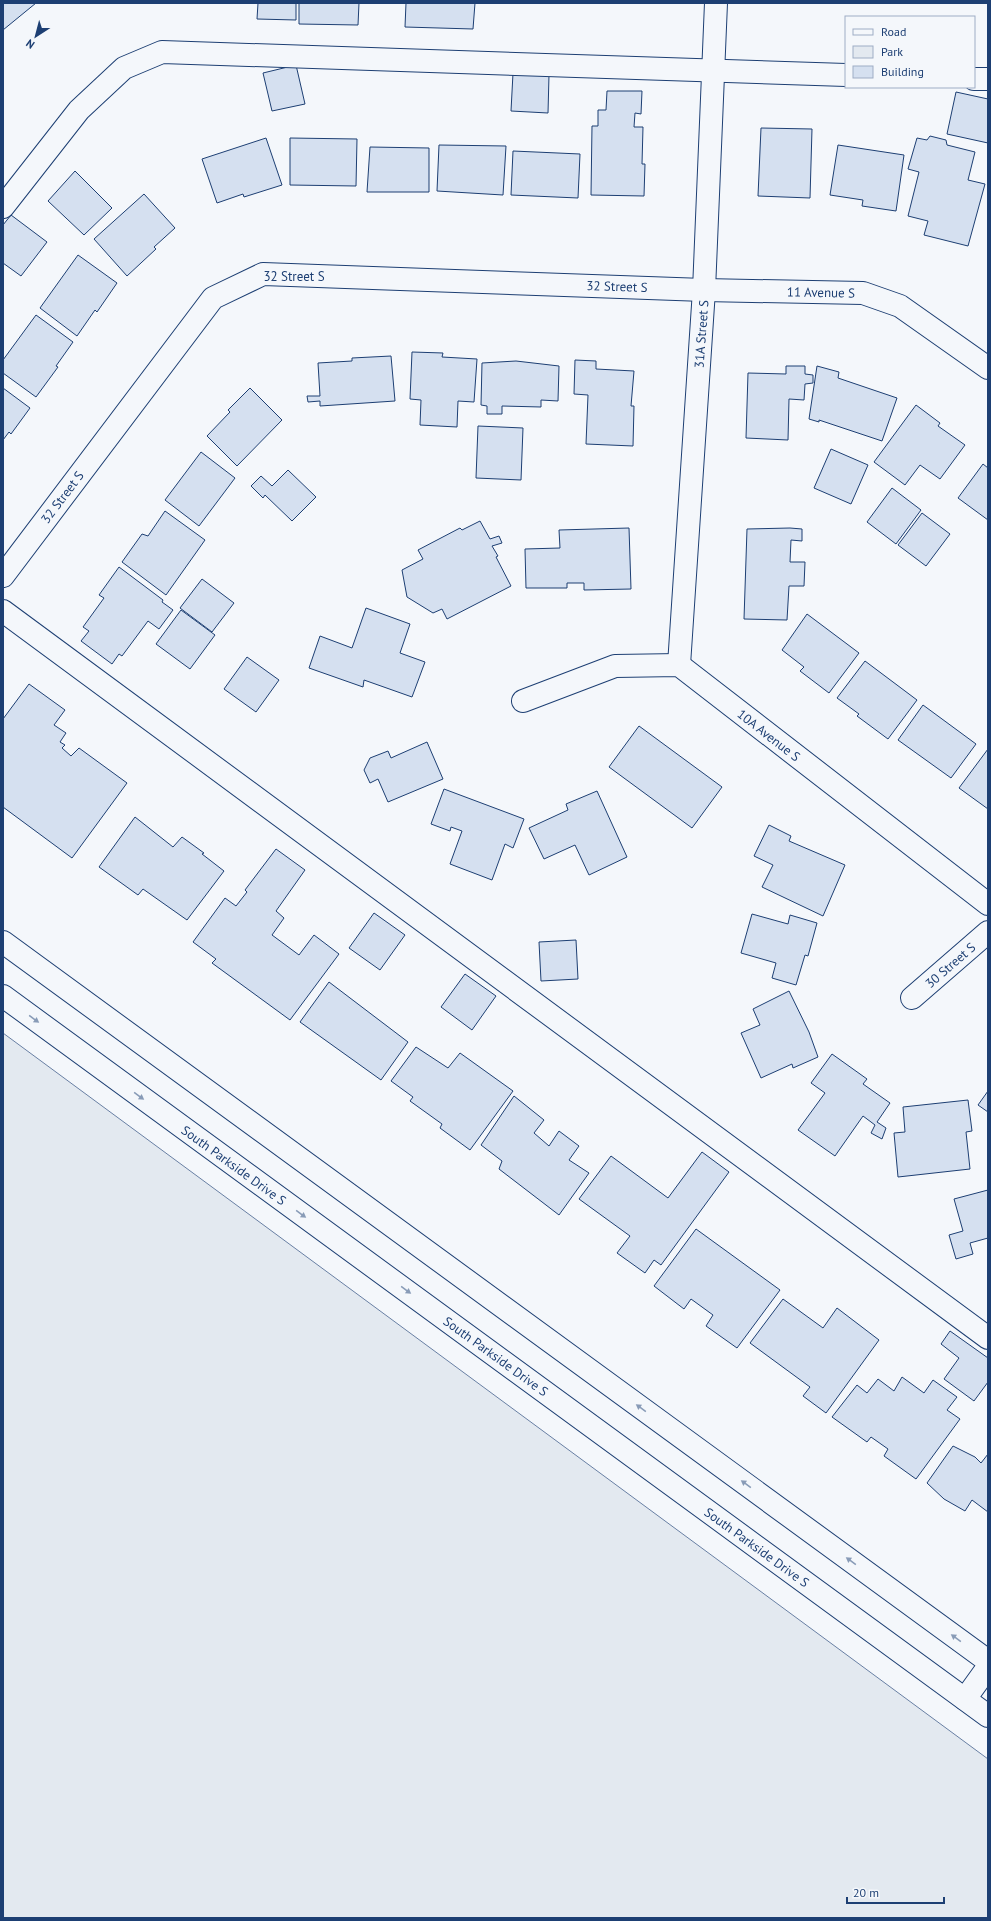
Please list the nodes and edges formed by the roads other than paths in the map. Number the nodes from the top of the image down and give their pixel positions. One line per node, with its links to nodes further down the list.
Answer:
1 (716, 3): 2 (street, 31A Street S)
2 (713, 70): 3 (street); 6 (street); 7 (street, 31A Street S)
3 (845, 75)
4 (975, 79): 5 (street)
5 (988, 79)
6 (3, 207)
7 (704, 290): 8 (street, 11 Avenue S); 9 (street, 32 Street S); 11 (street, 31A Street S)
8 (988, 368)
9 (3, 576)
10 (3, 611): 18 (street)
11 (679, 665): 12 (street); 13 (street, 10A Avenue S)
12 (524, 701)
13 (988, 904)
14 (988, 932): 17 (street, 30 Street S)
15 (3, 942): 19 (street, one-way to 15)
16 (3, 996): 21 (street, South Parkside Drive S, one-way to 21)
17 (912, 998)
18 (988, 1338)
19 (988, 1661)
20 (988, 1667): 21 (street)
21 (965, 1699): 22 (street, South Parkside Drive S)
22 (988, 1716)

